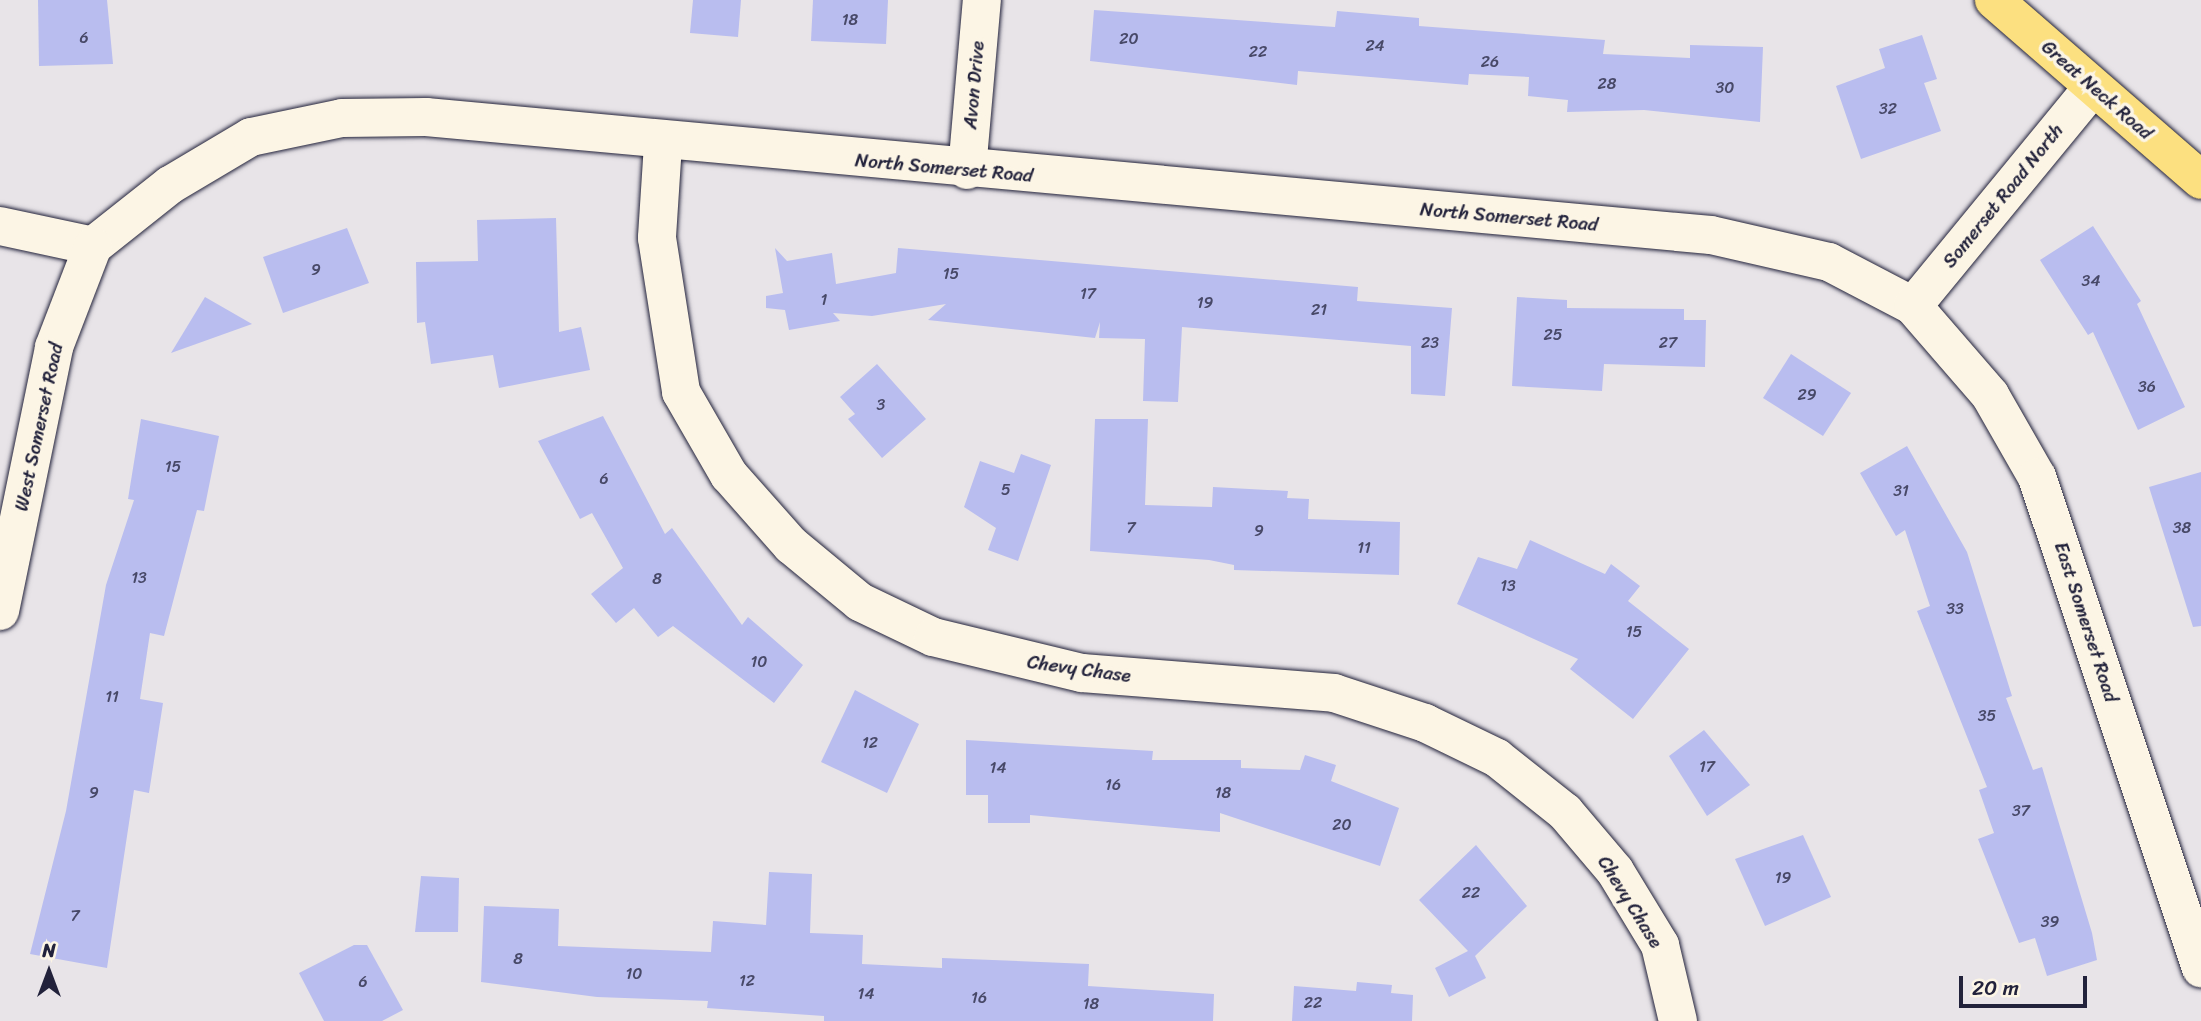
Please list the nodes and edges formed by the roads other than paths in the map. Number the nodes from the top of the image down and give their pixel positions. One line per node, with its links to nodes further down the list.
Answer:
1 (982, 0): 5 (street, Avon Drive)
2 (1994, 0): 3 (main road, Great Neck Road)
3 (2094, 87): 6 (main road, Great Neck Road); 9 (street, Somerset Road North)
4 (663, 144): 5 (street, North Somerset Road); 8 (street, North Somerset Road); 12 (street, Chevy Chase)
5 (967, 170): 9 (street, North Somerset Road)
6 (2201, 180)
7 (0, 226): 8 (street)
8 (93, 246): 10 (street, West Somerset Road)
9 (1913, 306): 11 (street, East Somerset Road)
10 (0, 611)
11 (2201, 968)
12 (1678, 1021)

